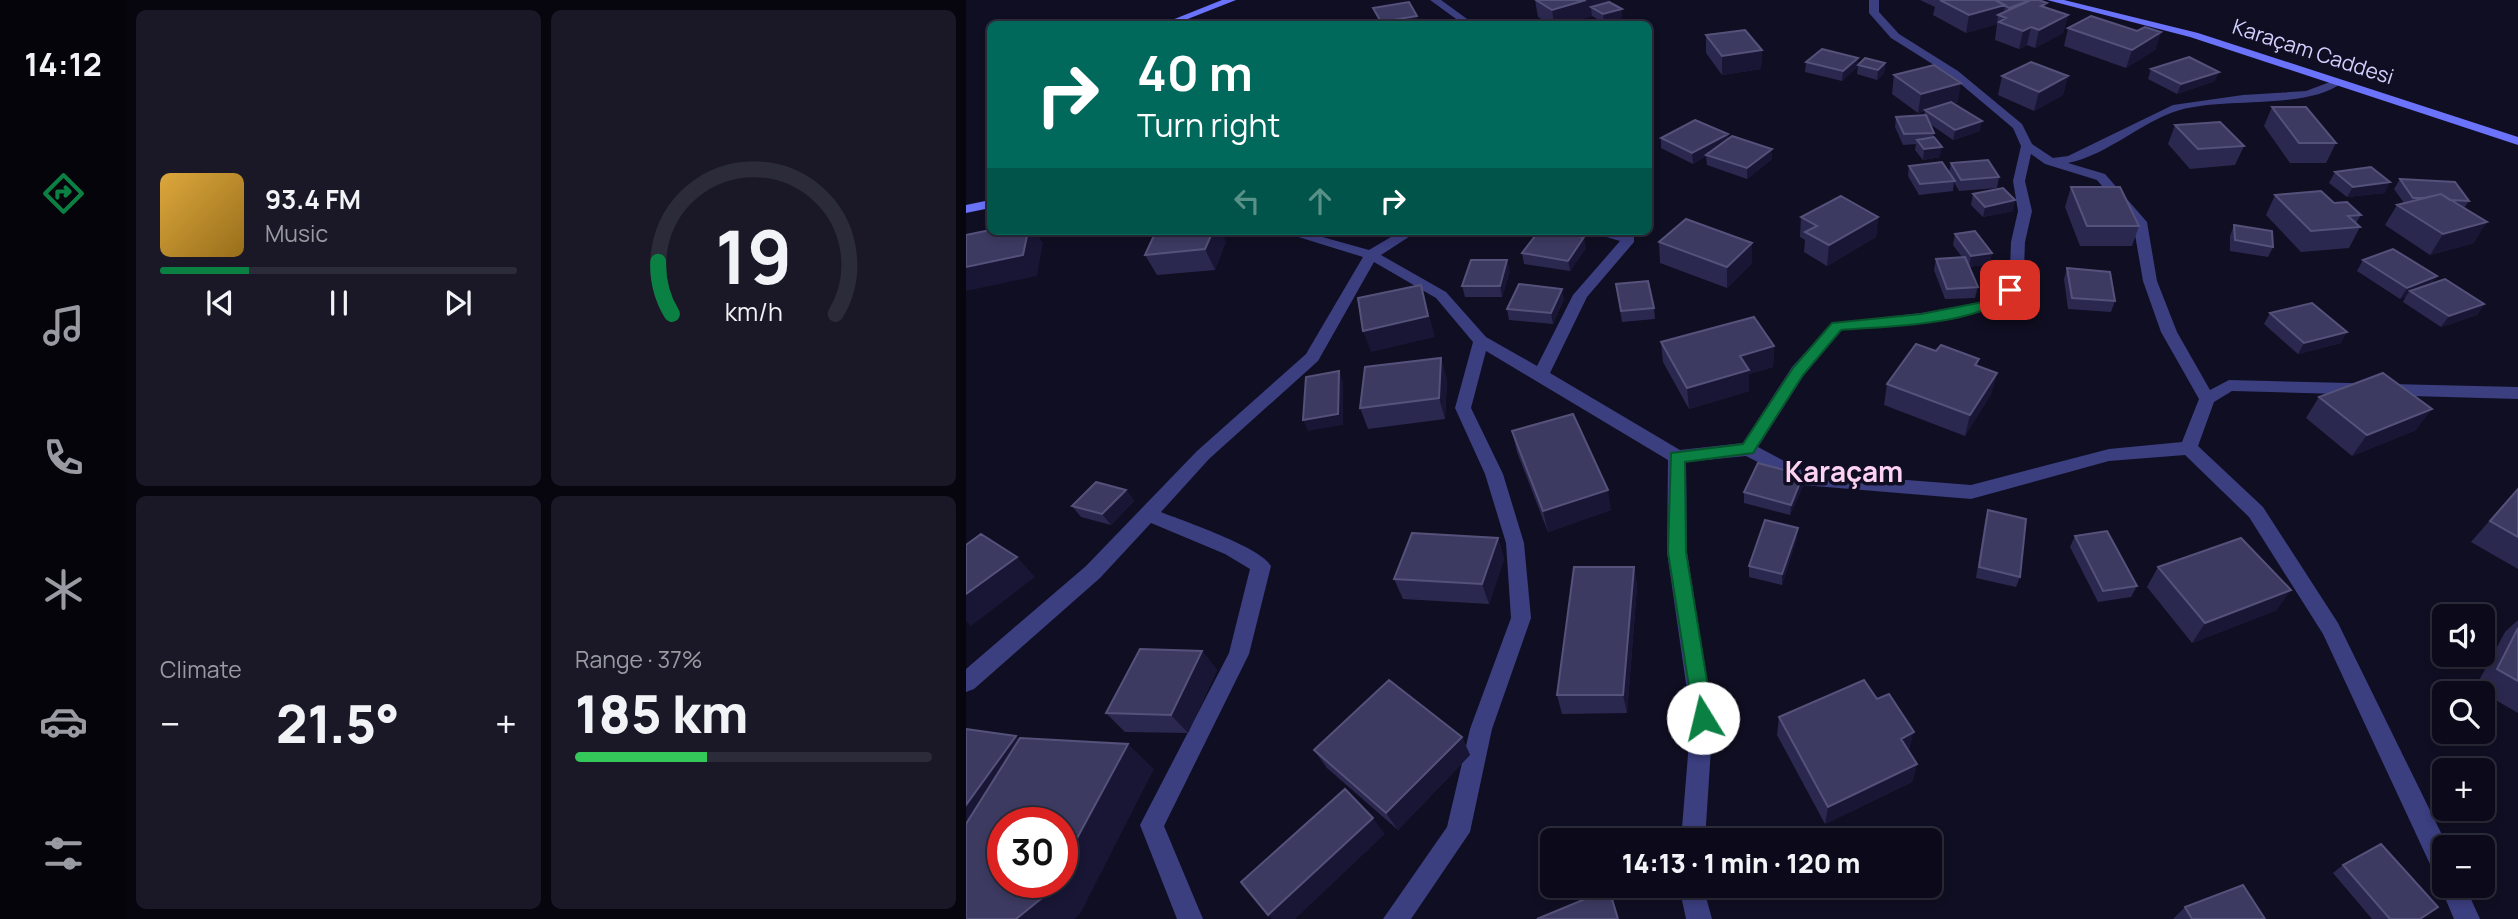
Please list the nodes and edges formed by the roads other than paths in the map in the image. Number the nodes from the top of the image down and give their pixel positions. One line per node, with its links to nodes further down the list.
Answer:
1 (1231, 0): 5 (street)
2 (1435, 0): 6 (street)
3 (1874, 0): 9 (street)
4 (2052, 0): 7 (street, Karaçam Caddesi)
5 (1175, 21)
6 (1465, 21)
7 (2338, 82): 8 (street, Karaçam Caddesi); 10 (street)
8 (2518, 141)
9 (2027, 146): 10 (street); 20 (street)
10 (2049, 161): 18 (street)
11 (1300, 235): 14 (street)
12 (1404, 235): 14 (street)
13 (1629, 235): 16 (street)
14 (1371, 255): 15 (street); 22 (street)
15 (1480, 341): 16 (street); 29 (street)
16 (1541, 375): 21 (street)
17 (2518, 393): 18 (street)
18 (2207, 399): 19 (street)
19 (2189, 448): 20 (street); 25 (street)
20 (1748, 449): 21 (street)
21 (1677, 457): 24 (street)
22 (1148, 514): 23 (street); 28 (street)
23 (966, 682)
24 (1694, 828)
25 (2432, 841)
26 (1694, 898): 30 (street)
27 (2457, 898): 31 (street)
28 (1190, 919)
29 (1396, 919)
30 (1699, 919)
31 (2467, 919)

